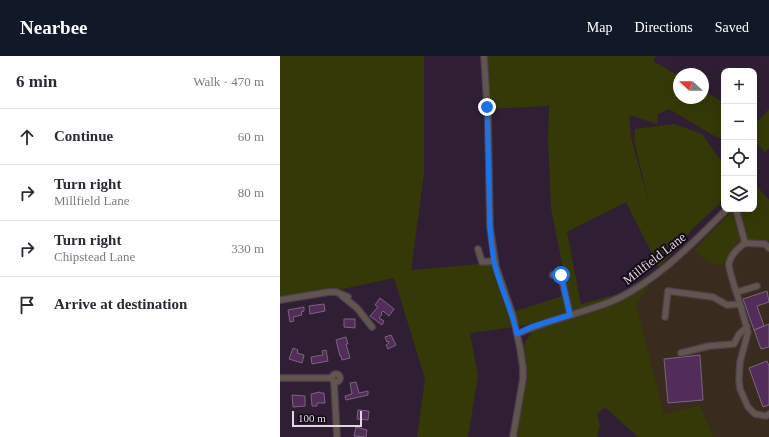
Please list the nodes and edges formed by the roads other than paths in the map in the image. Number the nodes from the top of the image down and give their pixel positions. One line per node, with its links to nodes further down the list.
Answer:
1 (484, 56): 7 (street)
2 (724, 212): 15 (street, Millfield Lane)
3 (737, 212): 4 (street)
4 (745, 243): 5 (street); 10 (street)
5 (769, 248)
6 (478, 249): 7 (street)
7 (495, 261): 19 (street)
8 (553, 275): 15 (street)
9 (757, 286): 10 (street)
10 (737, 292): 14 (street)
11 (339, 293): 12 (street); 13 (street); 17 (street)
12 (348, 297)
13 (280, 300)
14 (740, 304): 16 (street); 18 (street)
15 (570, 315): 19 (street, Millfield Lane)
16 (665, 317)
17 (372, 327)
18 (747, 327): 20 (street); 22 (street)
19 (517, 334): 24 (street)
20 (682, 353)
21 (280, 378): 23 (street)
22 (769, 414)
23 (337, 437)
24 (513, 437)

